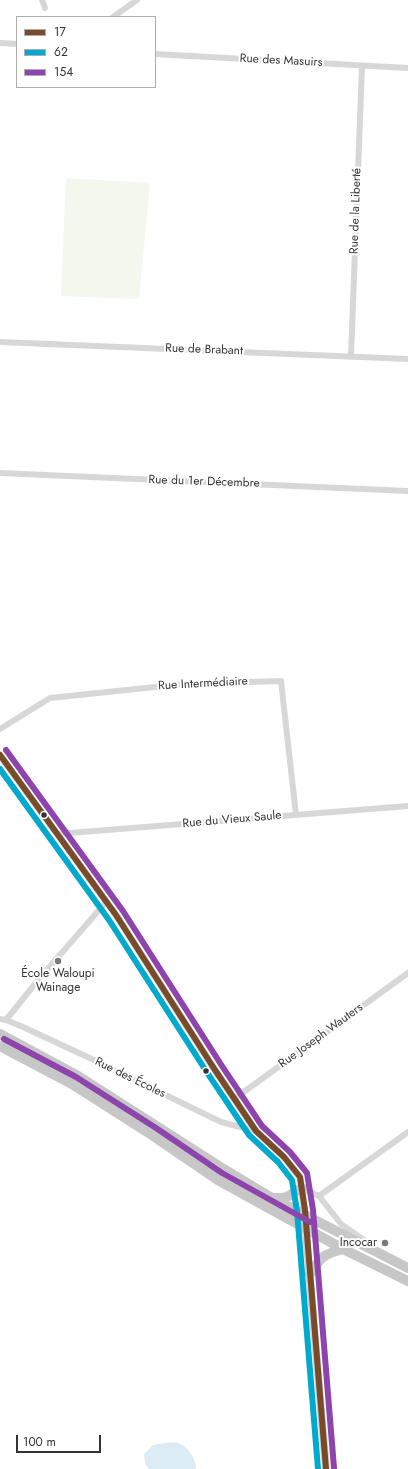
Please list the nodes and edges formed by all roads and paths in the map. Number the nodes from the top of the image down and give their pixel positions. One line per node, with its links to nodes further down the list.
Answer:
1 (42, 0): 3 (street)
2 (137, 0): 4 (street)
3 (45, 8)
4 (114, 16)
5 (0, 43): 6 (street)
6 (16, 44)
7 (156, 54): 8 (street, Rue des Masuirs)
8 (362, 66): 9 (street, Rue des Masuirs); 11 (street, Rue de la Liberté)
9 (408, 68)
10 (0, 342): 11 (street, Rue de Brabant)
11 (351, 356): 12 (street, Rue de Brabant)
12 (408, 359)
13 (0, 473): 14 (street, Rue du 1er Décembre)
14 (408, 491)
15 (0, 729): 18 (street, Rue Intermédiaire)
16 (0, 755): 19 (street)
17 (408, 806): 18 (street, Rue du Vieux Saule)
18 (296, 815): 19 (street, Rue du Vieux Saule)
19 (57, 834): 20 (street)
20 (106, 902): 22 (street, Rue des Écoles); 25 (street)
21 (408, 973): 25 (street, Rue Joseph Wauters)
22 (3, 1020): 26 (street, Rue des Écoles)
23 (0, 1034): 30 (highway)
24 (0, 1046): 32 (highway)
25 (234, 1099): 26 (street)
26 (256, 1131): 28 (street)
27 (408, 1132): 29 (street)
28 (302, 1188): 29 (street); 30 (highway); 31 (street)
29 (319, 1196): 33 (street)
30 (272, 1198): 31 (highway)
31 (305, 1216): 32 (main road); 35 (highway)
32 (306, 1229): 34 (highway); 36 (main road)
33 (364, 1240)
34 (343, 1249): 36 (highway); 37 (highway)
35 (408, 1268)
36 (310, 1274): 38 (main road)
37 (408, 1281)
38 (326, 1469)

